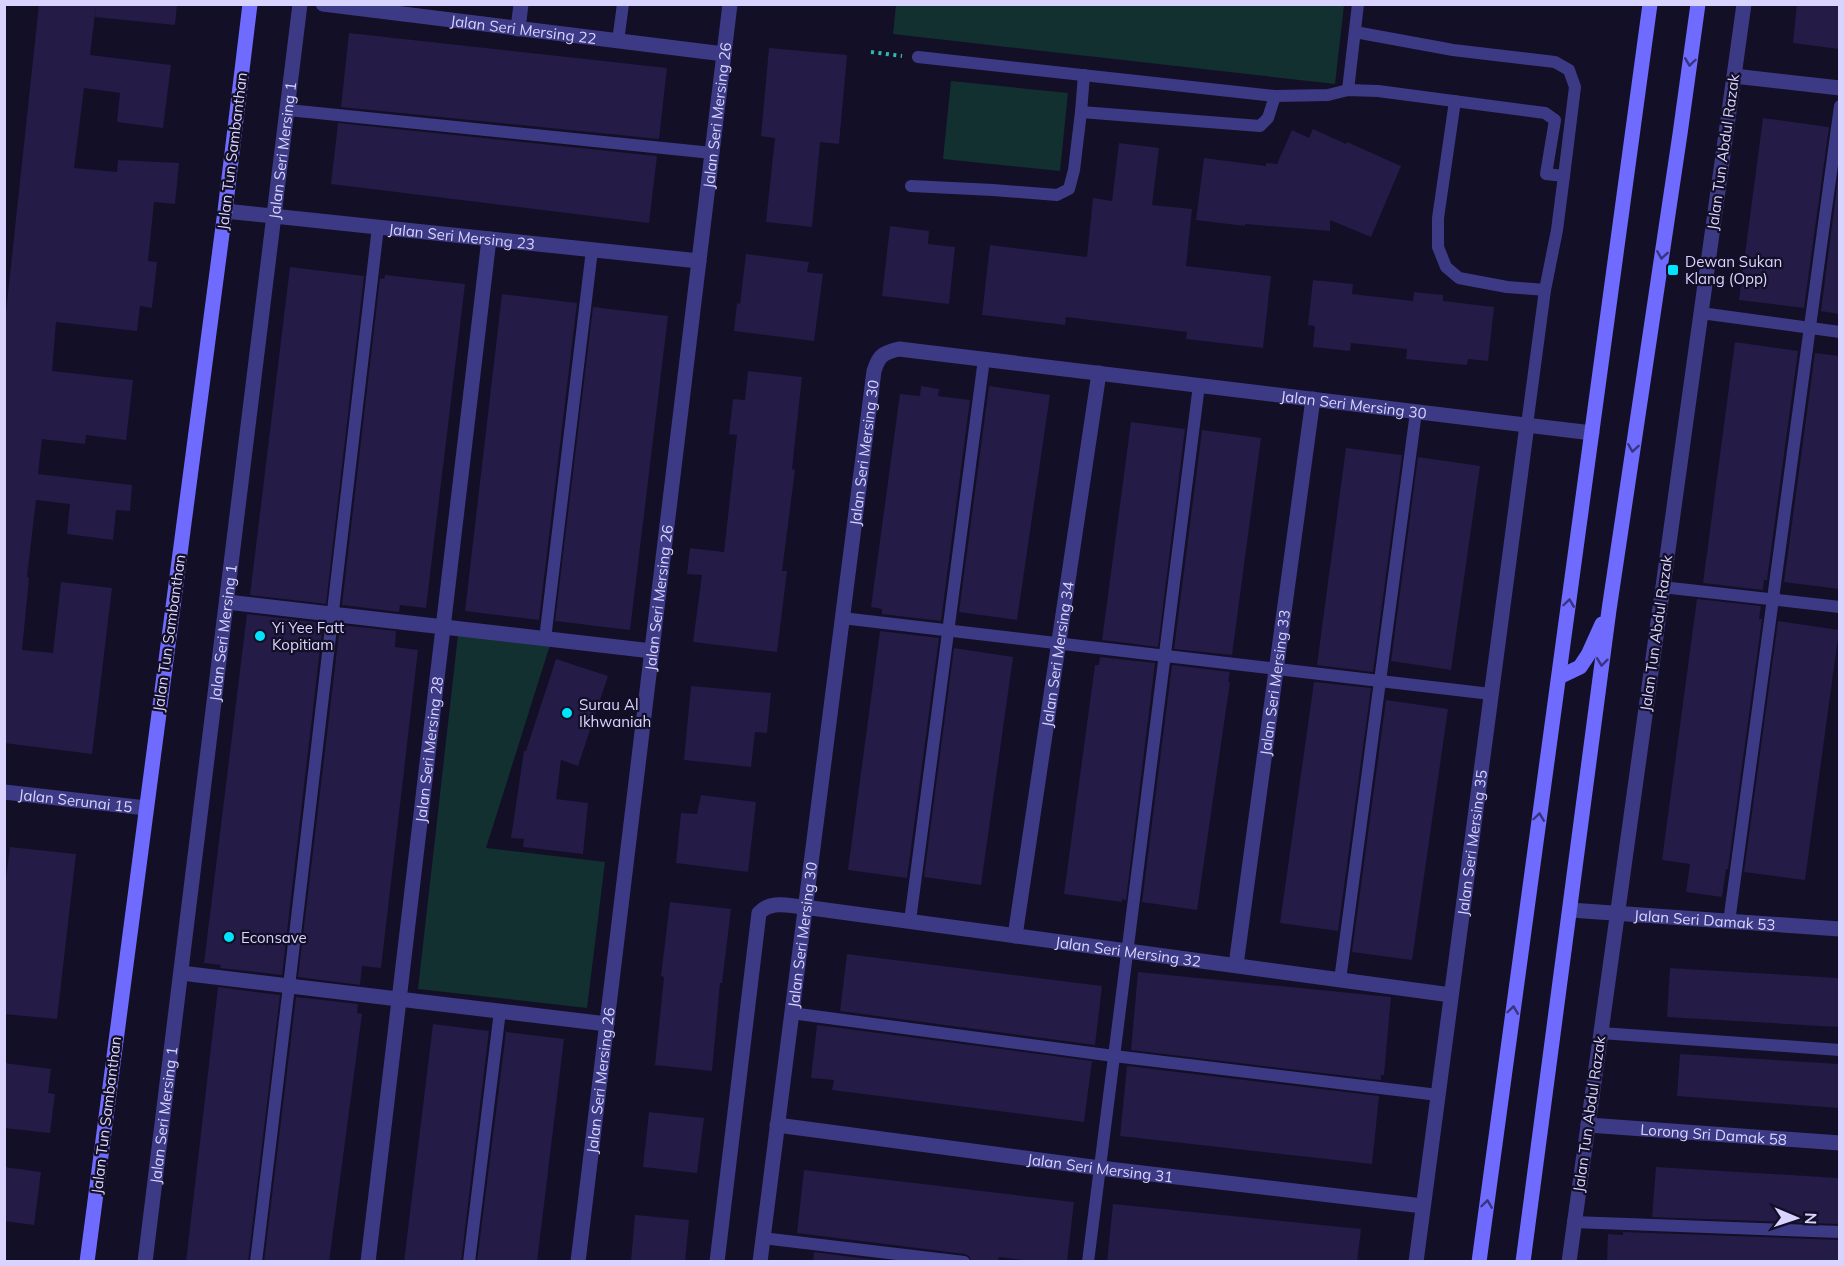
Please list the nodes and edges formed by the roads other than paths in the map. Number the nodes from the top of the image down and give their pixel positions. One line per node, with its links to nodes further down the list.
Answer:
1 (250, 4): 29 (main road, Jalan Tun Sambanthan)
2 (300, 4): 24 (street, Jalan Seri Mersing 1)
3 (323, 4): 11 (street, Jalan Seri Mersing 22)
4 (521, 4): 12 (street)
5 (623, 4): 14 (lane)
6 (730, 4): 15 (street, Jalan Seri Mersing 26)
7 (1358, 4): 13 (lane)
8 (1650, 4): 45 (main road)
9 (1698, 4): 50 (main road, one-way to 50)
10 (1744, 4): 18 (street, Jalan Tun Abdul Razak)
11 (401, 9): 12 (street, Jalan Seri Mersing 22)
12 (518, 28): 14 (street, Jalan Seri Mersing 22)
13 (1355, 32): 20 (lane); 27 (lane)
14 (618, 41): 15 (street, Jalan Seri Mersing 22)
15 (724, 54): 26 (street, Jalan Seri Mersing 26)
16 (918, 57): 17 (lane)
17 (1084, 75): 21 (lane); 25 (lane)
18 (1734, 76): 19 (street); 36 (street, Jalan Tun Abdul Razak)
19 (1839, 88)
20 (1348, 90): 21 (lane); 22 (lane)
21 (1275, 96): 25 (lane)
22 (1455, 100): 27 (lane); 35 (lane)
23 (1839, 106): 37 (lane)
24 (288, 110): 26 (lane); 30 (street, Jalan Seri Mersing 1)
25 (1081, 112): 28 (lane)
26 (712, 153): 34 (street, Jalan Seri Mersing 26)
27 (1564, 176): 35 (lane)
28 (911, 186)
29 (225, 211): 30 (street, Jalan Seri Mersing 23); 64 (main road, Jalan Tun Sambanthan)
30 (275, 216): 31 (street, Jalan Seri Mersing 23); 48 (street, Jalan Seri Mersing 1)
31 (378, 227): 32 (street, Jalan Seri Mersing 23); 51 (lane)
32 (489, 239): 33 (street, Jalan Seri Mersing 23); 53 (street, Jalan Seri Mersing 28)
33 (592, 250): 34 (street, Jalan Seri Mersing 23); 55 (lane)
34 (699, 261): 57 (street, Jalan Seri Mersing 26)
35 (1545, 290): 44 (lane)
36 (1701, 313): 37 (lane); 46 (street, Jalan Tun Abdul Razak)
37 (1809, 328): 38 (lane); 47 (lane)
38 (1839, 332)
39 (984, 359): 40 (street, Jalan Seri Mersing 30); 52 (street, Jalan Seri Mersing 30); 54 (lane)
40 (1099, 373): 41 (street, Jalan Seri Mersing 30); 56 (street, Jalan Seri Mersing 34)
41 (1199, 386): 42 (street, Jalan Seri Mersing 30); 58 (lane)
42 (1313, 399): 43 (street, Jalan Seri Mersing 30); 59 (street, Jalan Seri Mersing 33)
43 (1416, 412): 44 (street, Jalan Seri Mersing 30); 61 (lane)
44 (1527, 425): 45 (street, Jalan Seri Mersing 30); 62 (street, Jalan Seri Mersing 35)
45 (1592, 433): 60 (main road, one-way to 45)
46 (1662, 586): 47 (lane); 67 (street, Jalan Tun Abdul Razak)
47 (1773, 599): 49 (lane); 69 (lane)
48 (227, 602): 51 (street); 74 (street, Jalan Seri Mersing 1)
49 (1839, 607)
50 (1609, 610): 60 (main road); 66 (main road, one-way to 66)
51 (333, 614): 53 (street); 76 (lane)
52 (842, 618): 54 (lane); 65 (street, Jalan Seri Mersing 30)
53 (443, 627): 55 (street); 78 (street, Jalan Seri Mersing 28)
54 (948, 630): 56 (lane); 68 (lane)
55 (545, 639): 57 (street)
56 (1059, 643): 58 (lane); 71 (street, Jalan Seri Mersing 34)
57 (652, 651): 81 (street, Jalan Seri Mersing 26)
58 (1164, 655): 59 (lane); 72 (lane)
59 (1276, 668): 61 (lane); 73 (street, Jalan Seri Mersing 33)
60 (1559, 677): 105 (main road, one-way to 60)
61 (1380, 681): 62 (lane); 75 (lane)
62 (1491, 694): 77 (street, Jalan Seri Mersing 35)
63 (4, 792): 64 (street, Jalan Serunai 15)
64 (146, 808): 94 (main road, Jalan Tun Sambanthan)
65 (804, 907): 68 (street, Jalan Seri Mersing 32); 80 (street, Jalan Seri Mersing 30); 100 (street, Jalan Seri Mersing 32)
66 (1570, 910): 67 (street, Jalan Seri Damak 53); 106 (main road)
67 (1617, 914): 69 (street, Jalan Seri Damak 53); 82 (street, Jalan Tun Abdul Razak)
68 (910, 921): 71 (street, Jalan Seri Mersing 32)
69 (1729, 922): 70 (street, Jalan Seri Damak 53)
70 (1839, 927)
71 (1015, 936): 72 (street, Jalan Seri Mersing 32)
72 (1126, 951): 73 (street, Jalan Seri Mersing 32); 84 (lane)
73 (1236, 965): 75 (street, Jalan Seri Mersing 32)
74 (181, 973): 76 (street); 95 (street, Jalan Seri Mersing 1)
75 (1340, 980): 77 (street, Jalan Seri Mersing 32)
76 (290, 986): 78 (street); 96 (lane)
77 (1451, 995): 85 (street, Jalan Seri Mersing 35)
78 (399, 999): 79 (street); 97 (street, Jalan Seri Mersing 28)
79 (500, 1011): 81 (street); 98 (lane)
80 (791, 1013): 84 (lane); 86 (street, Jalan Seri Mersing 30)
81 (607, 1024): 99 (street, Jalan Seri Mersing 26)
82 (1601, 1033): 83 (lane); 87 (street, Jalan Tun Abdul Razak)
83 (1839, 1050)
84 (1114, 1056): 85 (lane); 89 (lane)
85 (1438, 1095): 90 (street, Jalan Seri Mersing 35)
86 (777, 1125): 89 (street, Jalan Seri Mersing 31); 93 (street, Jalan Seri Mersing 30)
87 (1588, 1125): 88 (street, Lorong Sri Damak 58); 91 (street, Jalan Tun Abdul Razak)
88 (1839, 1143)
89 (1100, 1168): 90 (street, Jalan Seri Mersing 31); 103 (lane)
90 (1423, 1206): 104 (street, Jalan Seri Mersing 35)
91 (1573, 1222): 92 (lane); 107 (street, Jalan Tun Abdul Razak)
92 (1839, 1232)
93 (762, 1238): 101 (street, Jalan Seri Mersing 30); 102 (lane)
94 (87, 1262)
95 (145, 1262)
96 (255, 1262)
97 (368, 1262)
98 (469, 1262)
99 (578, 1262)
100 (717, 1262)
101 (760, 1262)
102 (964, 1262)
103 (1088, 1262)
104 (1416, 1262)
105 (1479, 1262)
106 (1523, 1262)
107 (1569, 1262)

